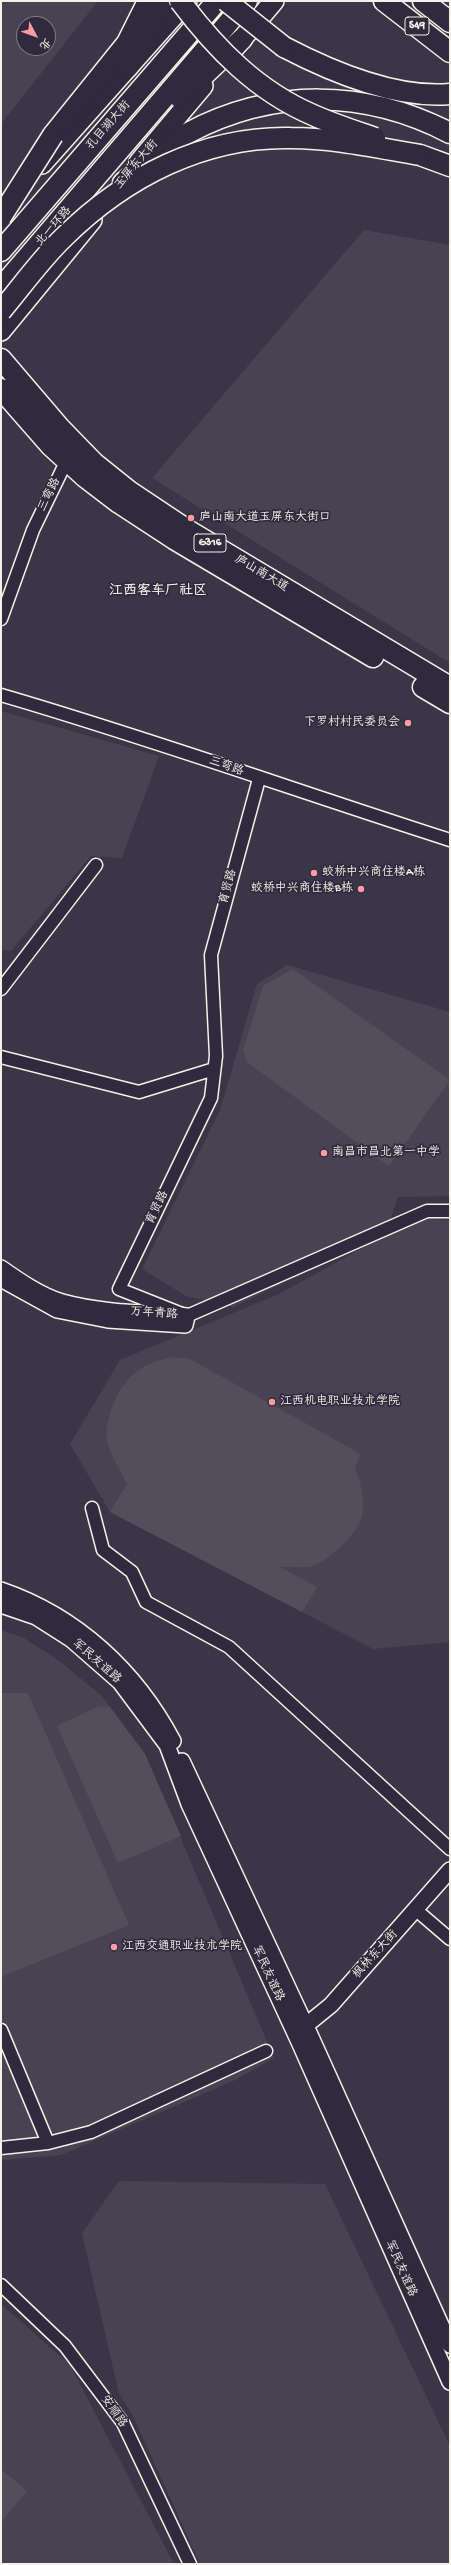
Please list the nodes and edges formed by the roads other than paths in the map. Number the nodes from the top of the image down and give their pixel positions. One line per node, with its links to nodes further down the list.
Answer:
1 (148, 1): 24 (highway, bridge)
2 (162, 1): 16 (highway)
3 (180, 1): 19 (highway, bridge)
4 (187, 1): 16 (main road)
5 (211, 1): 13 (highway)
6 (217, 1): 13 (highway, 孔目湖大街)
7 (226, 1): 17 (highway, bridge)
8 (248, 1): 20 (highway, 孔目湖大街)
9 (274, 1): 14 (main road, 玉屏东大街)
10 (384, 1): 15 (highway, S49)
11 (423, 1): 12 (highway, S49)
12 (450, 22)
13 (199, 23): 25 (highway, 孔目湖大街)
14 (242, 39): 20 (highway); 22 (main road, 玉屏东大街)
15 (450, 52)
16 (128, 66): 23 (main road)
17 (450, 94)
18 (450, 133): 22 (highway)
19 (420, 155): 21 (highway); 27 (highway, bridge)
20 (107, 166): 26 (highway, 北一环路)
21 (450, 166)
22 (121, 184): 28 (main road, 玉屏东大街)
23 (1, 210)
24 (1, 217)
25 (1, 251)
26 (1, 288)
27 (1, 311)
28 (1, 331)
29 (1, 359): 33 (highway, 庐山南大道 / G316)
30 (1, 389): 31 (highway, 庐山南大道 / G316)
31 (67, 460): 32 (street, 三弯路); 35 (highway, 庐山南大道 / G316)
32 (1, 619)
33 (450, 687)
34 (1, 695): 36 (street, 三弯路)
35 (450, 703)
36 (259, 779): 37 (street, 三弯路); 41 (street, 育贤路)
37 (450, 840)
38 (96, 865): 39 (street)
39 (1, 989)
40 (1, 1057): 41 (street)
41 (214, 1069): 45 (street, 育贤路)
42 (450, 1211): 45 (street)
43 (1, 1268): 45 (street, 万年青路)
44 (1, 1279): 45 (street, 万年青路)
45 (187, 1316)
46 (92, 1508): 49 (street)
47 (1, 1590): 55 (street, 军民友谊路)
48 (1, 1605): 55 (street, 军民友谊路)
49 (450, 1849)
50 (450, 1870): 55 (street, 枫林东大街)
51 (450, 1882): 52 (street, 枫林东大街)
52 (422, 1915): 53 (street); 55 (street, 枫林东大街)
53 (450, 1939)
54 (1, 2030): 57 (street)
55 (303, 2035): 60 (street, 军民友谊路); 61 (street, 军民友谊路)
56 (266, 2051): 57 (street)
57 (48, 2143): 58 (street)
58 (1, 2148)
59 (1, 2285): 62 (street, 安顺路)
60 (450, 2346)
61 (450, 2382)
62 (190, 2564)

